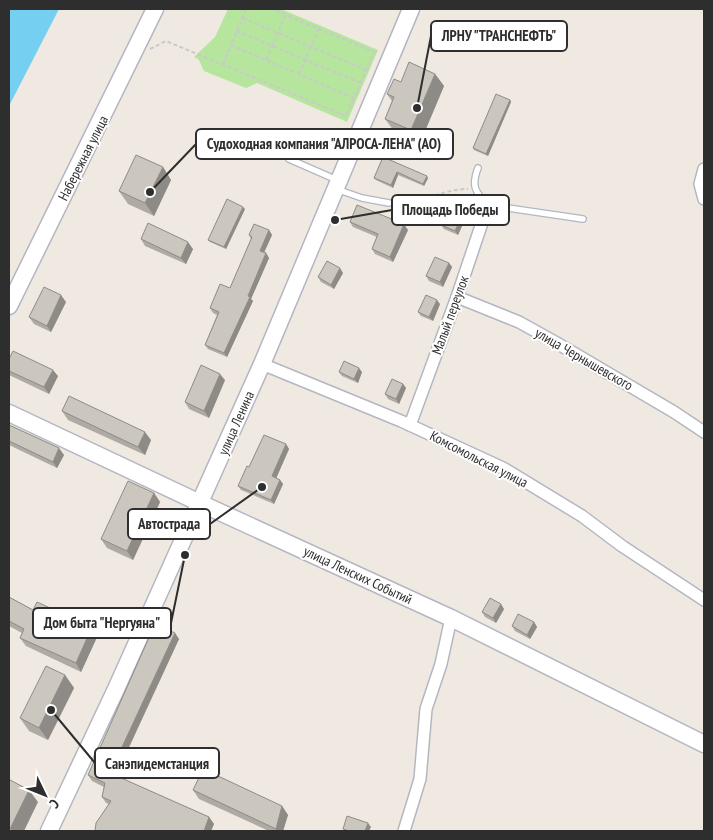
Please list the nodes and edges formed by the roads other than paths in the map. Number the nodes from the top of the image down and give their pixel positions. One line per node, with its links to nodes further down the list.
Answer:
1 (155, 9): 12 (street, Набережная улица)
2 (411, 9): 6 (street, улица Ленина)
3 (289, 159): 6 (lane)
4 (478, 168): 9 (lane)
5 (704, 169): 7 (street)
6 (338, 185): 8 (lane); 13 (street, улица Ленина)
7 (704, 198)
8 (390, 203)
9 (488, 205): 10 (lane); 11 (street, Малый переулок)
10 (583, 218)
11 (457, 297): 15 (street, Малый переулок); 16 (street, улица Чернышевского)
12 (9, 306)
13 (262, 364): 15 (street, Комсомольская улица); 17 (street, улица Ленина)
14 (9, 412): 17 (street, улица Ленских Событий)
15 (410, 424): 18 (street, Комсомольская улица)
16 (704, 432)
17 (200, 503): 19 (street, улица Ленских Событий); 21 (street, улица Ленина)
18 (704, 600)
19 (451, 618): 20 (street, улица Ленских Событий); 22 (street)
20 (704, 744)
21 (49, 831)
22 (404, 831)

